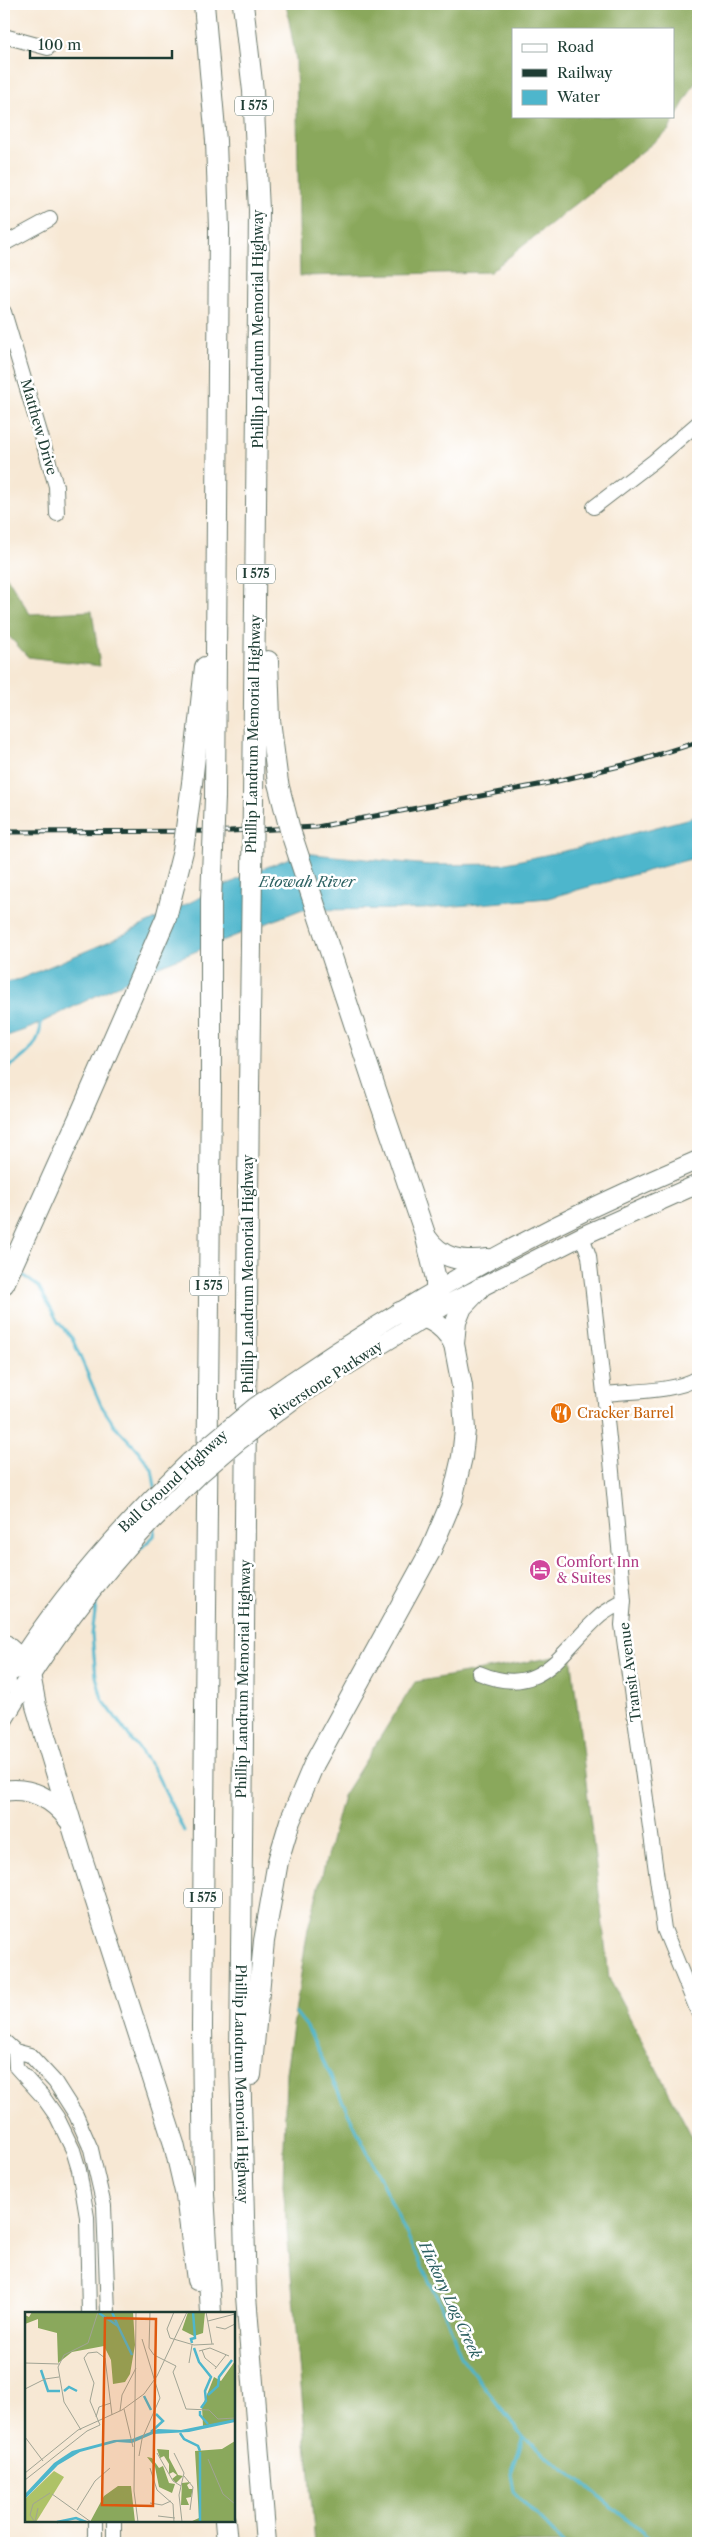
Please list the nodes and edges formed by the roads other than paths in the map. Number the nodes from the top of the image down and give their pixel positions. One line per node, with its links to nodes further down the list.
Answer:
1 (198, 4): 6 (highway)
2 (204, 4): 6 (highway, I 575)
3 (243, 4): 10 (highway, Phillip Landrum Memorial Highway / I 575)
4 (4, 36): 5 (street)
5 (48, 48)
6 (208, 50): 14 (highway, I 575)
7 (50, 219): 8 (street)
8 (4, 244)
9 (4, 312): 13 (street, Matthew Drive)
10 (259, 349): 17 (highway, bridge); 40 (highway, Phillip Landrum Memorial Highway / I 575, bridge)
11 (698, 423): 12 (street)
12 (594, 507)
13 (57, 514)
14 (216, 561): 20 (highway, bridge); 44 (highway, I 575, bridge)
15 (698, 1160): 19 (main road)
16 (698, 1184): 18 (main road, Riverstone Parkway)
17 (425, 1234): 19 (highway); 22 (highway)
18 (582, 1236): 21 (main road, Riverstone Parkway); 28 (street, Transit Avenue)
19 (488, 1259): 22 (main road)
20 (4, 1284)
21 (480, 1288): 24 (main road, Riverstone Parkway); 25 (highway)
22 (437, 1289): 23 (main road, Ball Ground Highway); 24 (highway)
23 (400, 1312): 24 (highway); 27 (main road, Ball Ground Highway)
24 (425, 1317): 25 (highway); 27 (main road, Riverstone Parkway)
25 (454, 1344): 40 (highway)
26 (698, 1378): 28 (street)
27 (296, 1388): 31 (main road, Riverstone Parkway, bridge); 31 (main road, Ball Ground Highway, bridge)
28 (605, 1394): 29 (street, Transit Avenue)
29 (624, 1601): 32 (street); 37 (street, Transit Avenue)
30 (4, 1644): 31 (highway)
31 (18, 1664): 33 (highway); 34 (main road, Ball Ground Highway); 36 (highway)
32 (479, 1673)
33 (5, 1684)
34 (4, 1719)
35 (4, 1791): 36 (highway)
36 (71, 1824): 43 (highway)
37 (698, 2012)
38 (4, 2041): 39 (street)
39 (15, 2051): 41 (street); 42 (street)
40 (241, 2169): 51 (highway, Phillip Landrum Memorial Highway / I 575)
41 (89, 2312)
42 (108, 2312)
43 (201, 2312)
44 (211, 2312)
45 (95, 2522): 48 (street)
46 (114, 2522): 49 (street)
47 (225, 2522): 50 (highway)
48 (95, 2543)
49 (114, 2543)
50 (227, 2543)
51 (266, 2543)

